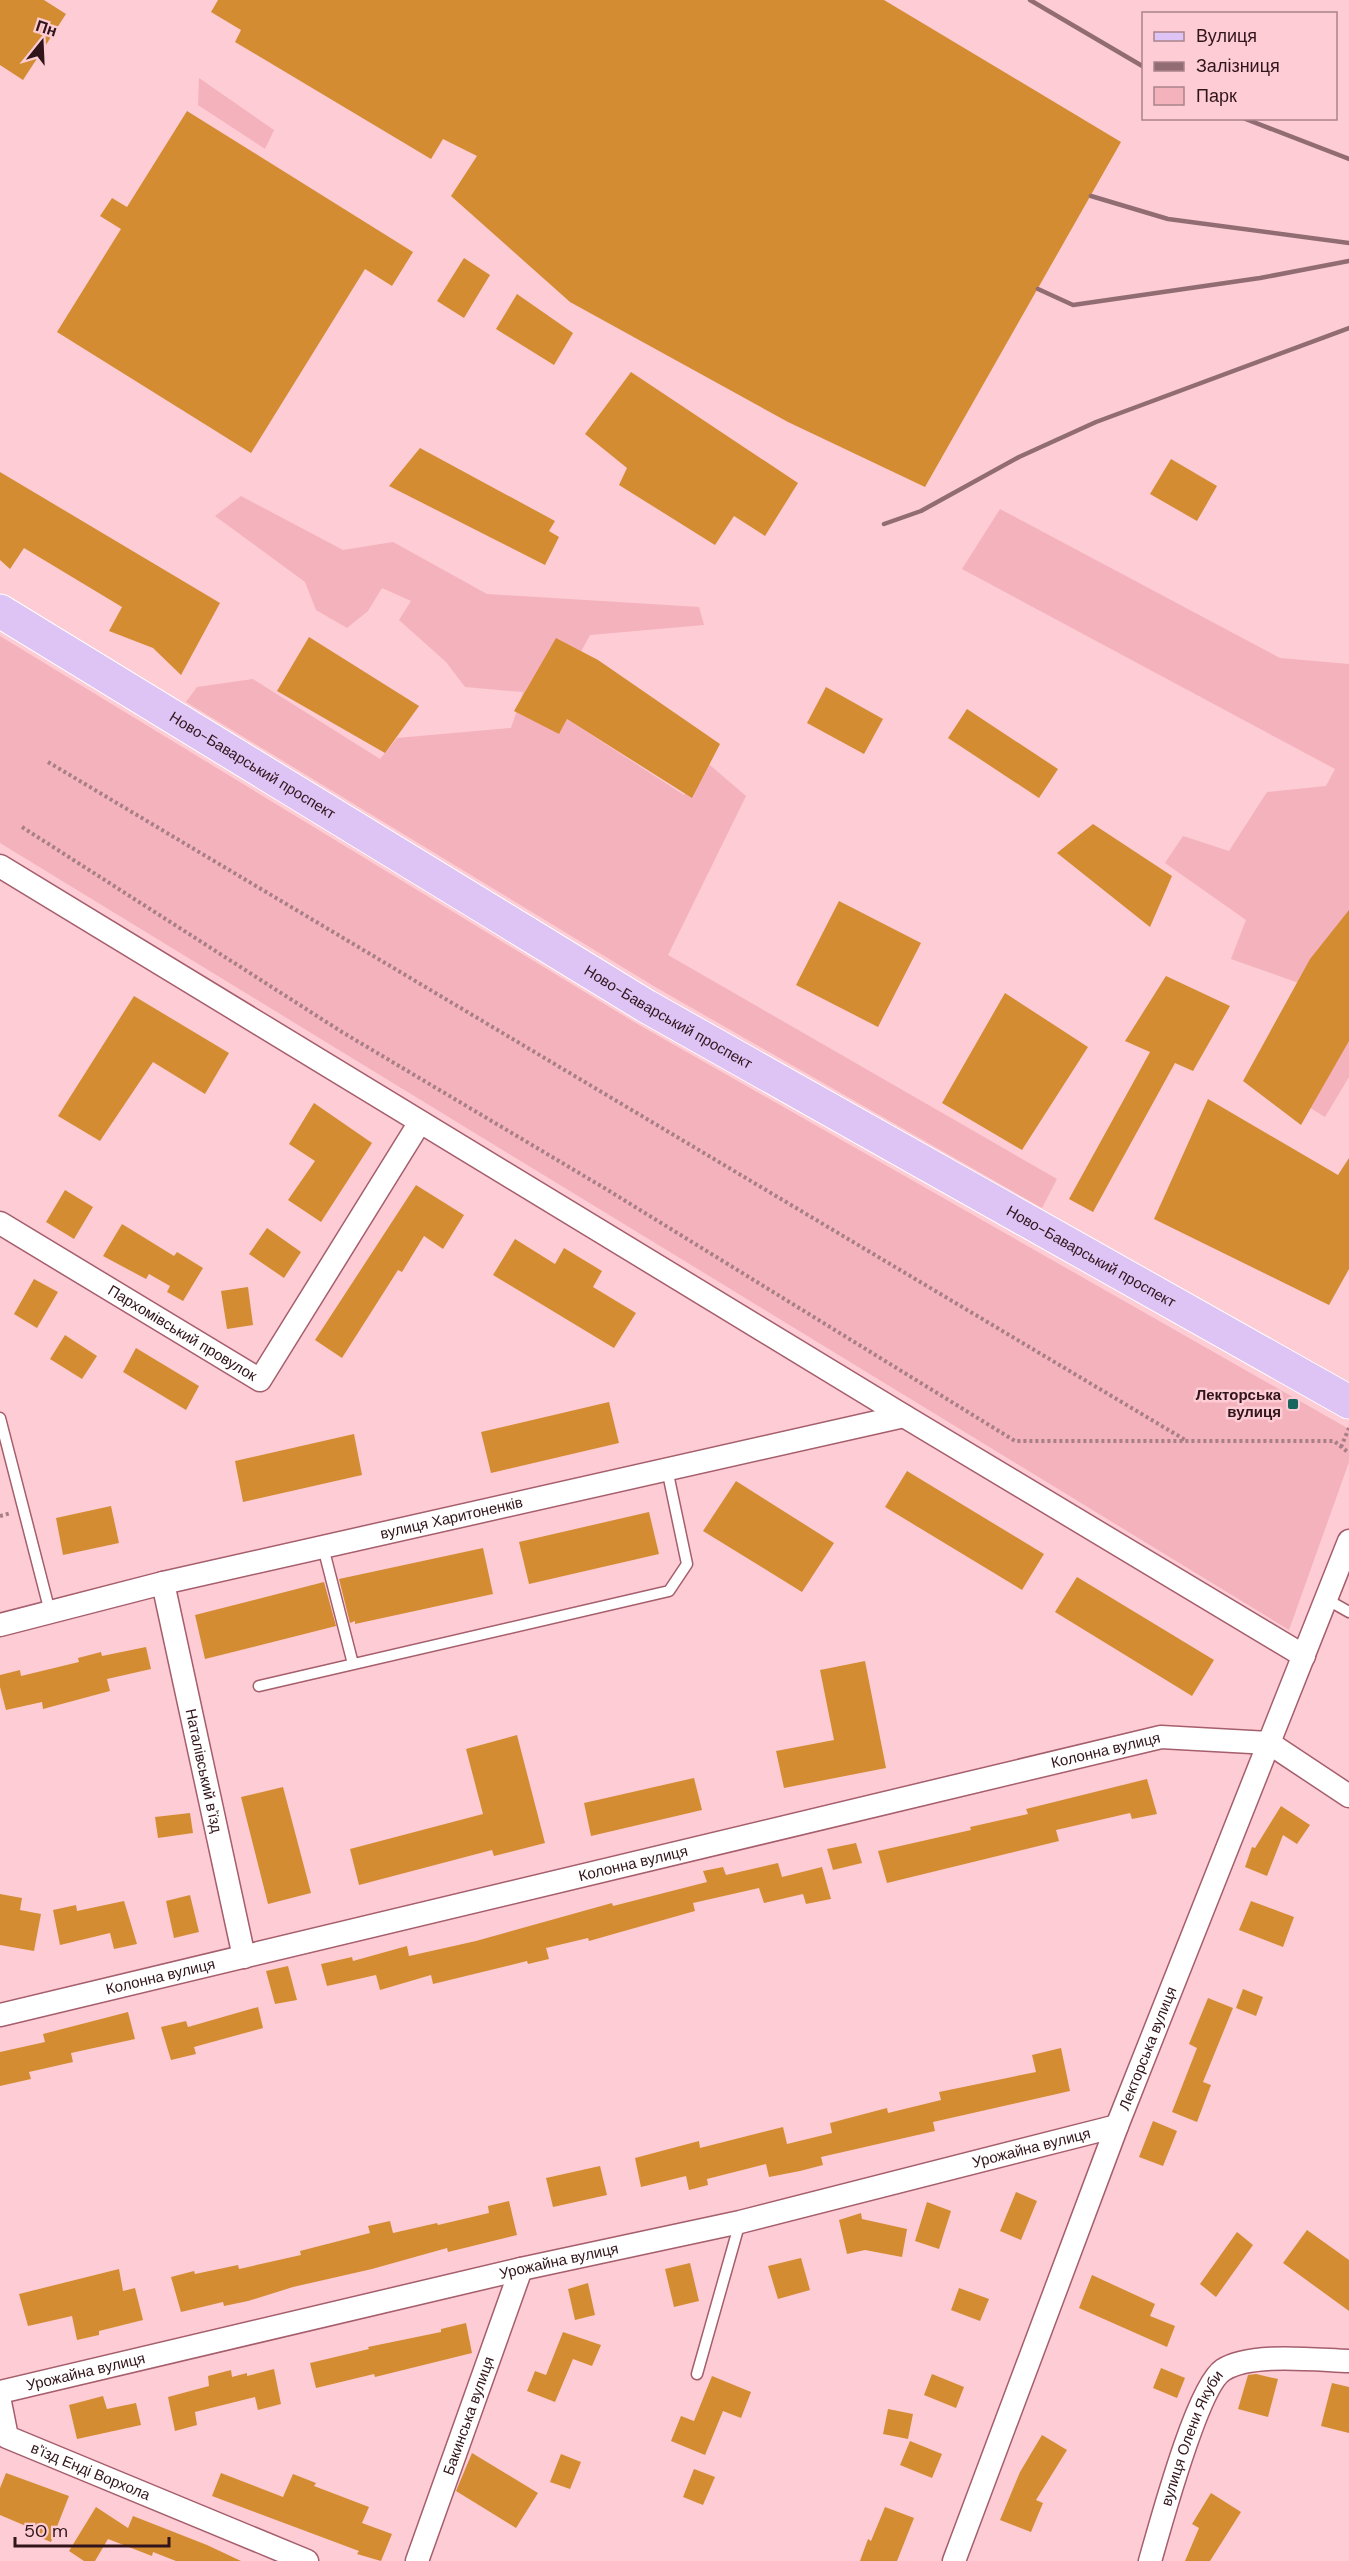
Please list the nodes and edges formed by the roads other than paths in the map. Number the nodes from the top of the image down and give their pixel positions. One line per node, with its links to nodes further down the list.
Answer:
1 (0, 611): 5 (main road, Ново-Баварський проспект)
2 (0, 866): 3 (street)
3 (420, 1122): 4 (street, Пархомівський провулок); 6 (street)
4 (0, 1223)
5 (1349, 1402)
6 (904, 1416): 8 (street, вулиця Харитоненків); 16 (street)
7 (0, 1418): 13 (lane)
8 (666, 1469): 10 (street, вулиця Харитоненків); 17 (lane)
9 (1349, 1541): 12 (street, Лекторська вулиця)
10 (323, 1547): 11 (street, вулиця Харитоненків); 17 (lane)
11 (163, 1583): 13 (street, вулиця Харитоненків); 21 (street, Наталівський в'їзд)
12 (1326, 1599): 14 (lane); 16 (street, Лекторська вулиця)
13 (50, 1612): 15 (street, вулиця Харитоненків)
14 (1349, 1612)
15 (0, 1625)
16 (1304, 1656): 19 (street, Лекторська вулиця)
17 (353, 1664): 18 (lane)
18 (259, 1686)
19 (1269, 1743): 20 (street); 21 (street, Колонна вулиця); 23 (street, Лекторська вулиця)
20 (1349, 1796)
21 (244, 1957): 22 (street, Колонна вулиця)
22 (0, 2015)
23 (1117, 2126): 24 (street, Урожайна вулиця); 33 (street, Лекторська вулиця)
24 (740, 2222): 25 (street, Урожайна вулиця); 27 (lane)
25 (521, 2270): 28 (street, Урожайна вулиця); 32 (street, Бакинська вулиця)
26 (1349, 2361): 34 (street, вулиця Олени Якуби)
27 (697, 2374)
28 (0, 2392)
29 (0, 2402): 30 (street, в'їзд Енді Ворхола)
30 (3, 2443): 31 (street, в'їзд Енді Ворхола)
31 (307, 2561)
32 (417, 2561)
33 (954, 2561)
34 (1150, 2561)

